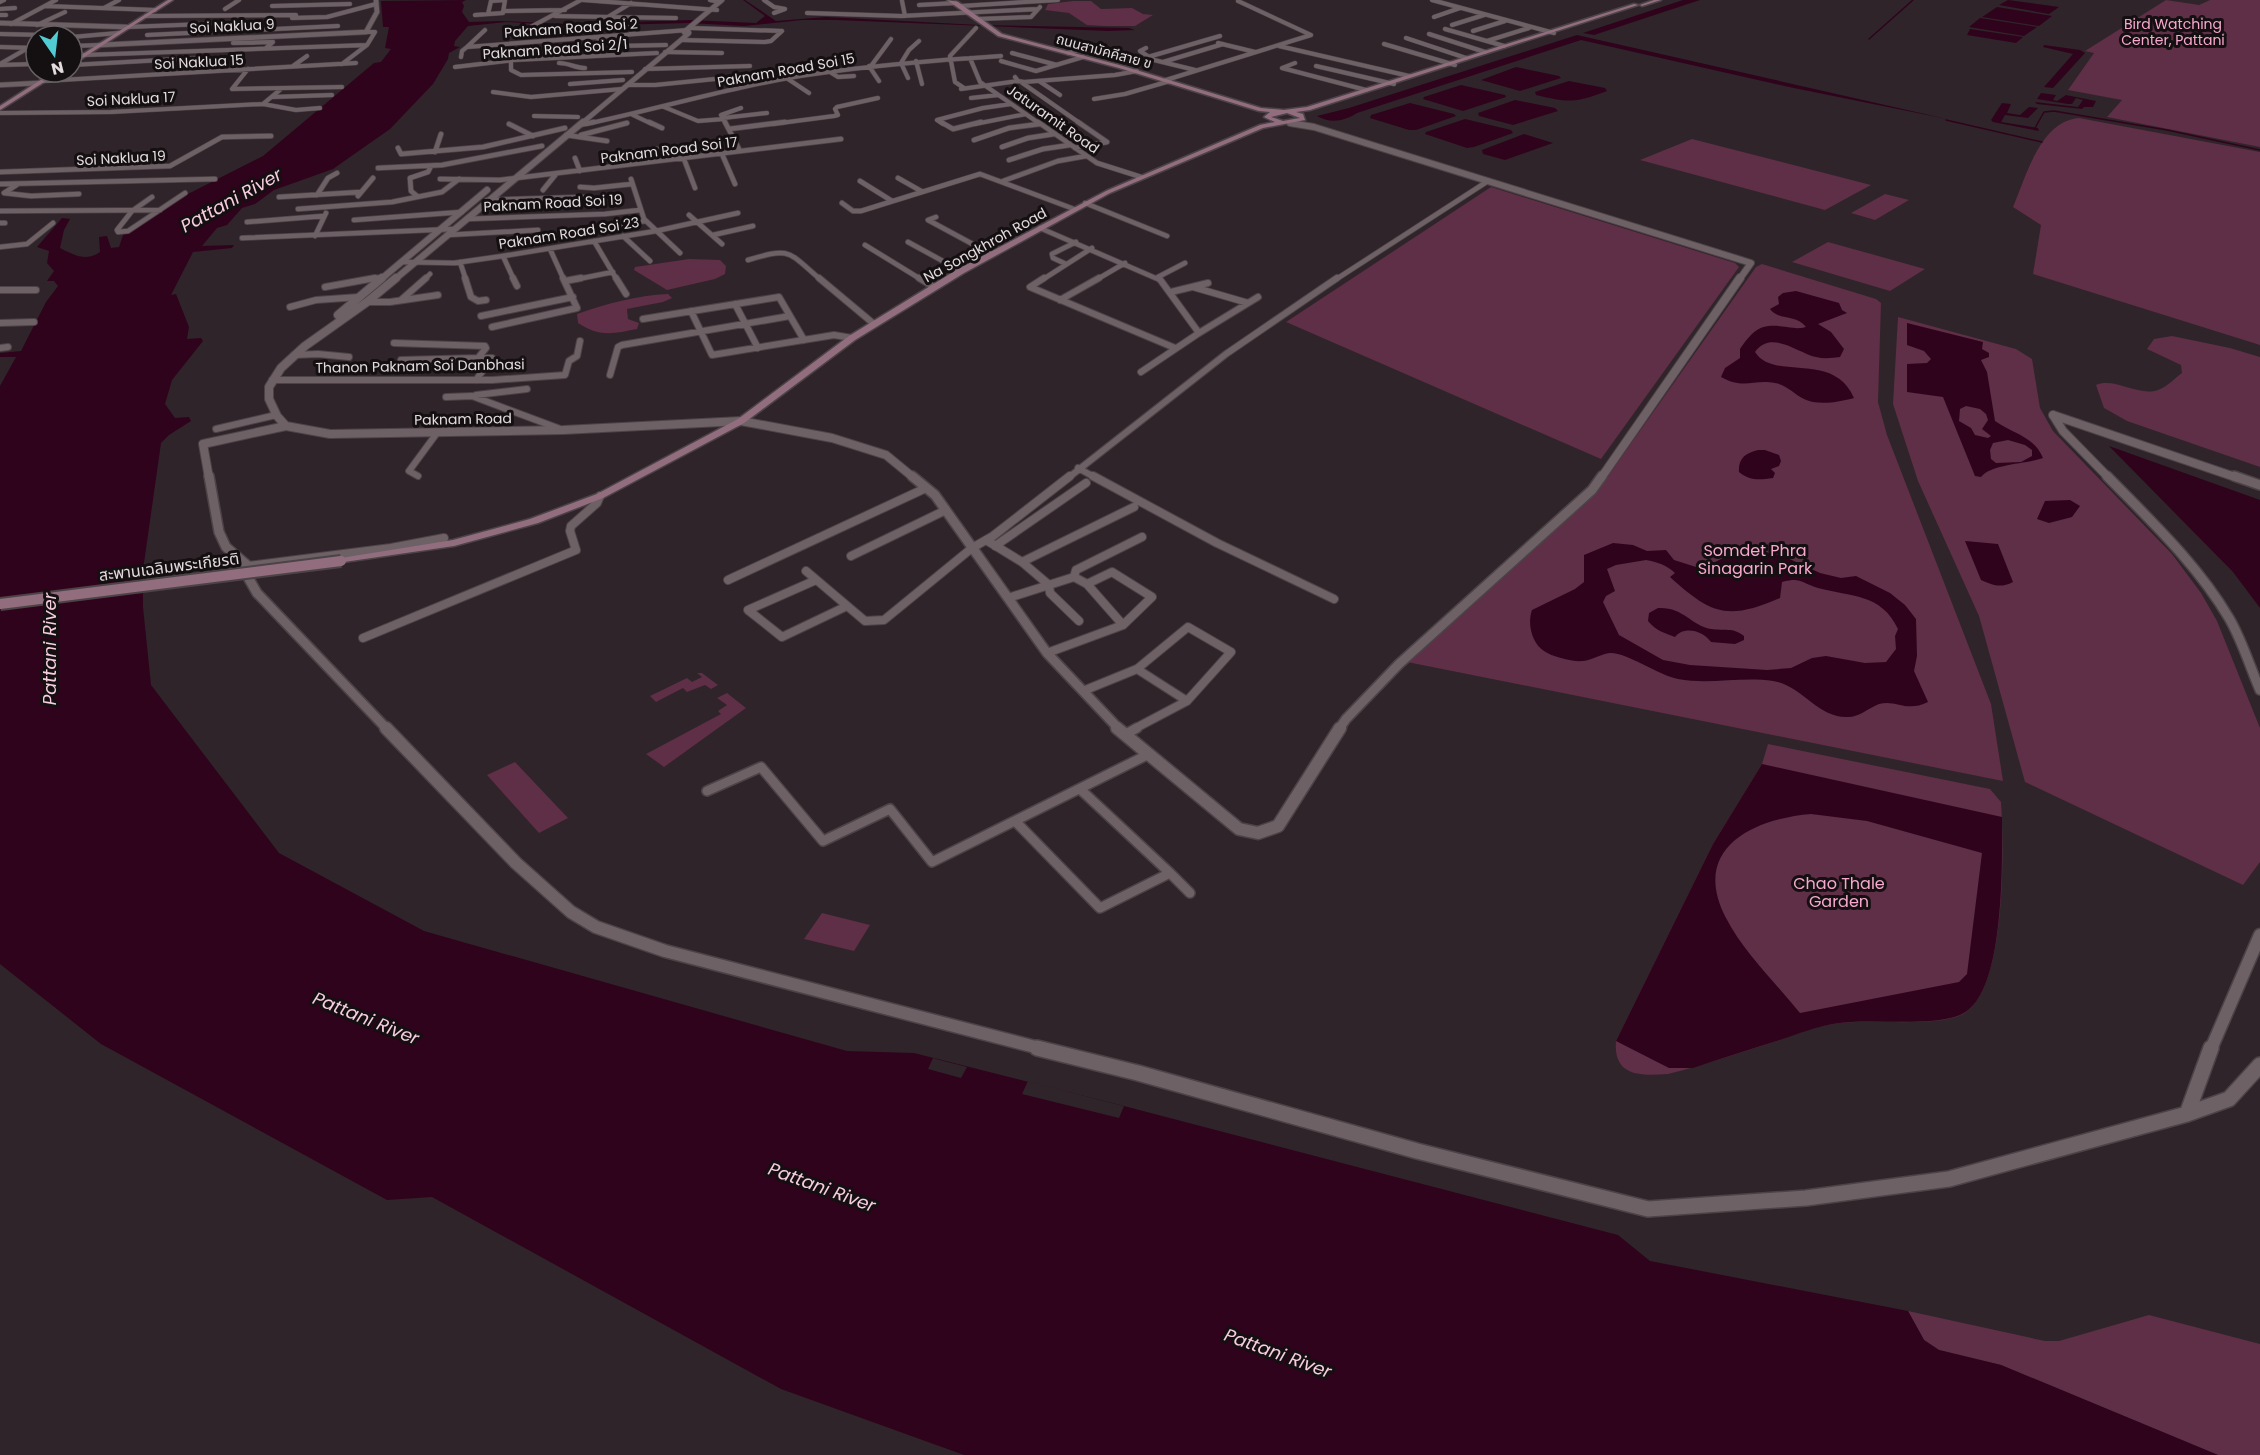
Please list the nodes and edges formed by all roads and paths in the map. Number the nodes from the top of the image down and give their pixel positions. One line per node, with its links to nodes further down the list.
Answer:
1 (4, 0): 25 (street)
2 (56, 0): 36 (street)
3 (119, 0): 42 (street)
4 (171, 0): 47 (main road)
5 (240, 0): 45 (street)
6 (292, 0): 38 (street)
7 (334, 0): 30 (street)
8 (505, 0): 20 (street); 49 (street)
9 (582, 0): 32 (street); 48 (street)
10 (637, 0): 32 (street)
11 (710, 0): 21 (street)
12 (764, 0): 13 (street); 52 (street)
13 (776, 0)
14 (949, 0): 29 (main road, ถนนสามัคคีสาย ข)
15 (979, 0): 34 (street)
16 (1058, 0): 23 (street)
17 (1432, 0): 43 (street)
18 (1652, 0): 35 (main road)
19 (1659, 0): 35 (main road)
20 (491, 1): 55 (street)
21 (721, 1): 50 (street)
22 (902, 1): 66 (street)
23 (1036, 1): 28 (street); 46 (street)
24 (1238, 1): 132 (street)
25 (0, 2)
26 (376, 2): 70 (street); 99 (street)
27 (728, 2): 50 (street)
28 (1008, 2): 34 (street)
29 (956, 3): 33 (street); 40 (main road, ถนนสามัคคีสาย ข)
30 (329, 4): 31 (street); 38 (street)
31 (350, 4)
32 (630, 4): 50 (street); 67 (street)
33 (919, 5)
34 (984, 5): 40 (street)
35 (1639, 5): 103 (main road)
36 (45, 6): 42 (street); 78 (street)
37 (272, 6): 38 (street)
38 (285, 6)
39 (877, 6): 61 (street)
40 (962, 6): 54 (main road, ถนนสามัคคีสาย ข)
41 (15, 8): 44 (street)
42 (103, 8): 47 (street)
43 (1461, 8): 62 (street); 68 (street)
44 (0, 9)
45 (225, 9)
46 (1038, 9): 54 (street); 71 (street)
47 (155, 10): 63 (main road)
48 (565, 10): 49 (street); 65 (street)
49 (503, 11): 55 (street)
50 (710, 11): 90 (street)
51 (65, 12): 80 (street)
52 (774, 13)
53 (807, 13): 61 (street)
54 (971, 13): 66 (street); 71 (main road, ถนนสามัคคีสาย ข)
55 (488, 14): 60 (street)
56 (0, 15): 57 (street)
57 (6, 15)
58 (285, 15): 59 (street); 64 (street); 70 (street)
59 (296, 15)
60 (475, 15)
61 (878, 15): 66 (street)
62 (1485, 15): 74 (street); 83 (street)
63 (146, 16): 64 (street); 75 (main road)
64 (217, 16): 73 (street)
65 (555, 16): 67 (street); 76 (street)
66 (905, 16)
67 (609, 17): 69 (street)
68 (1434, 17)
69 (676, 18)
70 (279, 19): 72 (street)
71 (978, 19): 153 (main road, ถนนสามัคคีสาย ข)
72 (244, 20)
73 (208, 21): 75 (street); 81 (street)
74 (1506, 21): 88 (street); 97 (street)
75 (135, 23): 87 (main road)
76 (542, 23): 86 (street)
77 (0, 24): 78 (street)
78 (11, 24): 79 (street)
79 (24, 24)
80 (39, 24)
81 (204, 25): 82 (street); 87 (street)
82 (232, 25): 85 (street); 98 (street)
83 (1452, 25)
84 (84, 26): 87 (street)
85 (338, 26): 98 (street); 101 (street)
86 (533, 26): 92 (street)
87 (127, 27): 100 (main road)
88 (1531, 27): 103 (street); 122 (street)
89 (609, 28): 105 (street)
90 (691, 28): 93 (street, Paknam Road Soi 2); 102 (street, Paknam Road Soi 2); 116 (street); 131 (street)
91 (976, 28): 163 (street)
92 (528, 29)
93 (726, 29): 96 (street, Paknam Road Soi 2); 117 (street)
94 (1445, 29): 122 (street)
95 (485, 30): 134 (street)
96 (754, 30): 120 (street); 123 (street, Paknam Road Soi 2)
97 (1473, 31)
98 (221, 32): 108 (street)
99 (366, 32): 101 (street, Soi Naklua 9); 129 (street)
100 (118, 33): 109 (street); 128 (main road)
101 (332, 33): 128 (street, Soi Naklua 9)
102 (649, 33): 105 (street, Paknam Road Soi 2); 119 (street)
103 (1552, 33): 137 (main road); 177 (main road)
104 (0, 34): 107 (street)
105 (630, 34): 110 (street, Paknam Road Soi 2)
106 (1429, 34): 150 (street)
107 (24, 35)
108 (147, 35)
109 (84, 36)
110 (602, 36): 112 (street, Paknam Road Soi 2); 130 (street)
111 (1220, 36): 118 (street)
112 (581, 37): 130 (street); 134 (street, Paknam Road Soi 2)
113 (1057, 38): 136 (street)
114 (1406, 38): 162 (street)
115 (891, 39): 182 (street)
116 (681, 40): 117 (street); 148 (street)
117 (714, 40): 120 (street)
118 (1205, 40): 126 (street); 159 (street)
119 (639, 41)
120 (741, 41): 123 (street)
121 (919, 41): 171 (street)
122 (1486, 41): 137 (street)
123 (766, 42): 142 (street)
124 (233, 43): 141 (street)
125 (23, 44): 139 (street)
126 (1223, 44): 149 (street); 167 (street)
127 (1384, 44): 177 (street)
128 (100, 45): 133 (street); 154 (main road)
129 (367, 45): 141 (street); 175 (street)
130 (574, 45): 157 (street)
131 (666, 45): 135 (street); 147 (street)
132 (1279, 45): 149 (street); 197 (street)
133 (84, 46)
134 (467, 46): 156 (street)
135 (615, 46)
136 (1092, 46): 144 (street); 153 (street)
137 (1504, 46): 150 (main road)
138 (0, 47): 139 (street)
139 (16, 48): 140 (street)
140 (24, 48)
141 (265, 48): 154 (street)
142 (762, 48)
143 (1146, 48): 159 (street)
144 (1106, 49)
145 (24, 50): 178 (street)
146 (552, 51): 165 (street)
147 (657, 52): 157 (street, Paknam Road Soi 2/1); 185 (street)
148 (665, 52): 151 (street); 176 (street)
149 (1256, 52): 190 (street)
150 (1485, 52): 162 (main road)
151 (722, 53)
152 (1012, 53): 179 (street)
153 (1068, 53): 158 (main road, ถนนสามัคคีสาย ข)
154 (84, 55)
155 (307, 56): 180 (street)
156 (461, 57)
157 (567, 57): 165 (street, Paknam Road Soi 2/1)
158 (1083, 57): 179 (street); 189 (main road, ถนนสามัคคีสาย ข)
159 (1148, 57): 167 (street)
160 (198, 58): 164 (street)
161 (970, 58): 163 (street, Paknam Road Soi 15); 179 (street, Paknam Road Soi 15); 214 (street, Jaturamit Road)
162 (1466, 58): 177 (main road)
163 (950, 59): 166 (street, Paknam Road Soi 15); 218 (street)
164 (148, 61): 174 (street); 188 (street)
165 (512, 62): 169 (street); 184 (street, Paknam Road Soi 2/1); 193 (street)
166 (916, 62): 171 (street, Paknam Road Soi 15); 211 (street)
167 (1162, 62): 190 (street)
168 (356, 63): 175 (street, Soi Naklua 15)
169 (569, 63): 185 (street)
170 (722, 63): 176 (street)
171 (901, 63): 182 (street, Paknam Road Soi 15); 200 (street)
172 (1296, 63): 221 (street)
173 (24, 64): 178 (street)
174 (84, 64)
175 (341, 64): 180 (street, Soi Naklua 15)
176 (651, 64): 187 (street)
177 (1452, 64): 197 (main road); 212 (main road)
178 (0, 65)
179 (1058, 65)
180 (293, 66): 186 (street, Soi Naklua 15)
181 (750, 66): 187 (street)
182 (870, 66): 192 (street, Paknam Road Soi 15); 205 (street)
183 (1316, 66): 212 (street)
184 (455, 67)
185 (639, 67): 193 (street)
186 (248, 69): 195 (street, Soi Naklua 15); 219 (street)
187 (645, 69): 194 (street)
188 (138, 70): 191 (street); 195 (street)
189 (1137, 71): 206 (street); 207 (main road, ถนนสามัคคีสาย ข)
190 (1196, 71): 207 (street)
191 (123, 72): 198 (street); 199 (street)
192 (830, 72): 196 (street); 203 (street, Paknam Road Soi 15)
193 (631, 74): 194 (street); 213 (street)
194 (639, 75): 213 (street)
195 (130, 76): 198 (street, Soi Naklua 15)
196 (854, 76)
197 (1409, 76): 212 (main road)
198 (115, 77): 199 (street, Soi Naklua 15)
199 (92, 78): 201 (street, Soi Naklua 15)
200 (908, 78)
201 (84, 79)
202 (715, 79): 213 (street)
203 (788, 79): 223 (street); 234 (street, Paknam Road Soi 15)
204 (1018, 80): 206 (street); 214 (street); 270 (street)
205 (879, 81)
206 (1038, 81): 228 (street)
207 (1168, 81): 231 (street); 238 (main road, ถนนสามัคคีสาย ข)
208 (24, 84): 215 (street)
209 (38, 84): 235 (main road)
210 (570, 84): 213 (street)
211 (921, 84)
212 (1391, 84): 221 (main road); 247 (main road, Na Songkhroh Road)
213 (624, 85): 217 (street); 253 (street)
214 (985, 85): 218 (street); 224 (street, Jaturamit Road)
215 (0, 86)
216 (342, 87): 219 (street)
217 (613, 88): 222 (street); 245 (street)
218 (964, 88): 220 (street)
219 (282, 89): 226 (street)
220 (957, 89)
221 (1366, 90): 239 (main road)
222 (493, 92)
223 (809, 93)
224 (998, 94): 230 (street); 233 (street, Jaturamit Road)
225 (231, 95): 226 (street)
226 (274, 95): 227 (street); 232 (street)
227 (332, 95)
228 (1060, 96)
229 (878, 98): 257 (street)
230 (971, 98)
231 (1094, 99)
232 (263, 104): 236 (street, Soi Naklua 17); 240 (street, Soi Naklua 17)
233 (1011, 104): 243 (street, Jaturamit Road); 243 (street)
234 (664, 107): 242 (street, Paknam Road Soi 15); 248 (street)
235 (0, 108)
236 (320, 108)
237 (741, 108): 248 (street)
238 (1261, 110): 239 (main road, ถนนสามัคคีสาย ข); 246 (main road, ถนนสามัคคีสาย ข)
239 (1285, 111): 246 (main road); 247 (main road)
240 (0, 113)
241 (767, 113): 248 (street)
242 (633, 114): 253 (street, Paknam Road Soi 15); 256 (street)
243 (1026, 114): 252 (street, Jaturamit Road)
244 (534, 117): 245 (street)
245 (578, 117): 258 (street)
246 (1267, 117): 250 (main road); 254 (main road, Na Songkhroh Road)
247 (1303, 118): 250 (main road, Na Songkhroh Road); 255 (street)
248 (723, 119): 257 (street)
249 (627, 123): 261 (street)
250 (1286, 123): 254 (main road, Na Songkhroh Road); 255 (street)
251 (509, 124): 263 (street)
252 (1040, 124): 260 (street, Jaturamit Road); 266 (street)
253 (579, 125): 258 (street)
254 (1262, 126): 293 (main road, Na Songkhroh Road)
255 (1314, 127): 303 (street)
256 (662, 128)
257 (729, 129): 274 (street)
258 (565, 133): 261 (street); 263 (street); 264 (street); 300 (street)
259 (441, 134): 275 (street)
260 (1054, 134): 269 (street); 270 (street, Jaturamit Road)
261 (581, 135): 267 (street)
262 (271, 136): 288 (street, Soi Naklua 19)
263 (533, 136): 275 (street)
264 (554, 137)
265 (841, 139): 274 (street, Paknam Road Soi 17)
266 (974, 140)
267 (607, 141)
268 (544, 145): 279 (street); 283 (street)
269 (1002, 147)
270 (1073, 147): 278 (street, Jaturamit Road); 282 (street)
271 (398, 148): 275 (street)
272 (611, 149): 277 (street)
273 (657, 149): 277 (street)
274 (740, 151): 276 (street, Paknam Road Soi 17)
275 (435, 152)
276 (722, 154): 281 (street, Paknam Road Soi 17); 307 (street)
277 (614, 155): 284 (street)
278 (1086, 156): 293 (street, Jaturamit Road); 302 (street)
279 (527, 158)
280 (575, 158): 289 (street)
281 (684, 159): 284 (street, Paknam Road Soi 17); 308 (street)
282 (1009, 160)
283 (431, 166): 285 (street); 315 (street)
284 (617, 167): 287 (street, Paknam Road Soi 17)
285 (378, 168)
286 (512, 170): 299 (street)
287 (592, 170): 289 (street, Paknam Road Soi 17); 329 (street)
288 (75, 171): 290 (street, Soi Naklua 19); 304 (street)
289 (580, 171): 292 (street, Paknam Road Soi 17)
290 (0, 172)
291 (337, 173): 314 (street)
292 (556, 174): 300 (street, Paknam Road Soi 17); 309 (street)
293 (1141, 177): 322 (main road, Na Songkhroh Road)
294 (373, 178): 311 (street)
295 (898, 178): 310 (street)
296 (215, 179): 304 (street)
297 (440, 179): 298 (street, Paknam Road Soi 17)
298 (459, 179): 299 (street, Paknam Road Soi 17); 315 (street)
299 (500, 180): 300 (street, Paknam Road Soi 17); 334 (street)
300 (511, 180): 319 (street)
301 (860, 181): 320 (street)
302 (1002, 181): 310 (street); 326 (street)
303 (1488, 181): 434 (street); 469 (street, Paknam Road)
304 (57, 183): 306 (street)
305 (0, 184): 306 (street)
306 (20, 184): 313 (street)
307 (735, 184)
308 (695, 188)
309 (543, 190)
310 (922, 191): 320 (street)
311 (361, 192): 314 (street); 323 (street)
312 (185, 193): 328 (street)
313 (79, 194)
314 (317, 195): 317 (street)
315 (417, 196): 323 (street)
316 (152, 197): 327 (street)
317 (279, 197)
318 (583, 197): 319 (street)
319 (487, 200): 334 (street)
320 (892, 201): 321 (street)
321 (842, 203)
322 (1085, 203): 326 (main road, Na Songkhroh Road); 350 (street)
323 (350, 205): 324 (street)
324 (328, 207): 325 (street); 333 (street)
325 (298, 209)
326 (1074, 209): 343 (main road, Na Songkhroh Road)
327 (134, 210): 328 (street); 328 (street); 330 (street)
328 (160, 210)
329 (640, 210): 334 (street, Paknam Road Soi 19); 338 (street)
330 (0, 211)
331 (738, 213): 339 (street, Paknam Road Soi 23)
332 (689, 215): 339 (street)
333 (324, 216): 337 (street); 348 (street)
334 (464, 216): 336 (street, Paknam Road Soi 19); 346 (street); 346 (street)
335 (936, 217): 361 (street)
336 (354, 220)
337 (247, 222)
338 (646, 222): 341 (street); 345 (street)
339 (698, 222): 345 (street, Paknam Road Soi 23); 347 (street)
340 (53, 223): 357 (street)
341 (604, 226)
342 (753, 226): 347 (street)
343 (1040, 228): 354 (street); 361 (main road, Na Songkhroh Road)
344 (538, 230): 346 (street)
345 (656, 231): 349 (street, Paknam Road Soi 23); 360 (street)
346 (445, 232): 348 (street); 365 (street); 366 (street)
347 (713, 235): 355 (street)
348 (315, 236): 351 (street)
349 (623, 236): 352 (street, Paknam Road Soi 23); 364 (street)
350 (1167, 236)
351 (242, 238)
352 (594, 241): 359 (street, Paknam Road Soi 23); 372 (street)
353 (908, 242): 371 (street)
354 (1076, 242): 358 (street); 370 (street)
355 (722, 244)
356 (865, 245): 380 (street)
357 (0, 247)
358 (1092, 248): 368 (street); 370 (street)
359 (549, 249): 362 (street, Paknam Road Soi 23); 376 (street)
360 (680, 253)
361 (991, 254): 371 (main road, Na Songkhroh Road)
362 (503, 256): 367 (street, Paknam Road Soi 23); 378 (street)
363 (748, 260): 404 (street)
364 (650, 261)
365 (402, 262): 366 (street, Paknam Road Soi 23); 374 (street)
366 (414, 262): 367 (street, Paknam Road Soi 23); 393 (street)
367 (460, 262): 391 (street)
368 (1125, 263): 375 (street); 392 (street)
369 (1185, 263): 375 (street)
370 (1066, 264): 392 (street)
371 (961, 271): 380 (main road, Na Songkhroh Road)
372 (613, 272): 376 (street); 385 (street)
373 (430, 274): 390 (street)
374 (386, 276): 379 (street); 387 (street)
375 (1158, 277): 384 (street)
376 (566, 281): 388 (street)
377 (1208, 283): 381 (street)
378 (517, 286)
379 (325, 287)
380 (934, 287): 404 (main road, Na Songkhroh Road)
381 (1193, 287): 384 (street); 394 (street)
382 (0, 290): 383 (street)
383 (36, 290)
384 (1171, 292): 407 (street)
385 (626, 294)
386 (438, 295): 390 (street)
387 (359, 297): 396 (street); 412 (street)
388 (573, 297): 398 (street); 405 (street)
389 (1258, 297): 394 (street)
390 (401, 300): 393 (street)
391 (486, 300)
392 (1060, 300): 416 (street)
393 (367, 302): 412 (street)
394 (1248, 303): 407 (street)
395 (735, 304): 397 (street); 399 (street); 403 (street)
396 (290, 307)
397 (691, 311): 400 (street); 406 (street)
398 (481, 316)
399 (790, 316): 403 (street); 409 (street)
400 (643, 319)
401 (34, 322): 402 (street)
402 (0, 323)
403 (745, 323): 406 (street); 415 (street)
404 (874, 324): 408 (main road, Na Songkhroh Road)
405 (492, 327)
406 (700, 331): 415 (street); 422 (street)
407 (1199, 333): 416 (street)
408 (852, 339): 409 (street); 429 (main road, Na Songkhroh Road)
409 (804, 340): 415 (street)
410 (580, 341): 424 (street, Thanon Paknam Soi Danbhasi)
411 (394, 343): 419 (street)
412 (305, 346): 417 (street)
413 (8, 347): 414 (street)
414 (0, 348)
415 (758, 348)
416 (1175, 348): 421 (street)
417 (294, 356): 418 (street); 423 (street)
418 (348, 357)
419 (478, 358): 420 (street); 424 (street)
420 (401, 360)
421 (1141, 372)
422 (610, 375)
423 (272, 380): 424 (street, Thanon Paknam Soi Danbhasi); 428 (street)
424 (476, 380)
425 (527, 389): 426 (street)
426 (472, 396): 427 (street); 432 (street)
427 (446, 397)
428 (276, 415): 430 (street); 431 (street)
429 (741, 421): 432 (street, Paknam Road); 438 (street, Paknam Road); 439 (main road, Na Songkhroh Road)
430 (286, 426): 433 (street, Paknam Road); 449 (street)
431 (216, 429)
432 (563, 430): 433 (street, Paknam Road)
433 (437, 433): 435 (street)
434 (1078, 468): 444 (street); 457 (street)
435 (418, 476)
436 (1086, 483): 445 (street)
437 (2260, 485): 465 (street)
438 (926, 488): 441 (street, Paknam Road); 452 (street)
439 (600, 496): 458 (main road, สะพานเฉลิมพระเกียรติ, bridge); 462 (street)
440 (1134, 507): 448 (street)
441 (946, 510): 446 (street, Paknam Road); 447 (street)
442 (1142, 537): 451 (street)
443 (444, 538): 449 (street)
444 (986, 540): 445 (street); 446 (street)
445 (995, 546): 448 (street)
446 (972, 548): 456 (street, Paknam Road); 459 (street)
447 (851, 556)
448 (1022, 562): 455 (street)
449 (248, 566): 477 (street)
450 (806, 571): 453 (street)
451 (1074, 577): 454 (street); 455 (street)
452 (728, 580)
453 (816, 580): 459 (street); 459 (street)
454 (1087, 584): 461 (street); 461 (street)
455 (1049, 585): 456 (street); 460 (street)
456 (1008, 598): 463 (street, Paknam Road)
457 (1334, 599)
458 (0, 604)
459 (847, 606)
460 (1079, 621)
461 (1123, 625): 463 (street)
462 (363, 638)
463 (1047, 652): 466 (street, Paknam Road)
464 (1137, 669): 466 (street); 467 (street); 467 (street)
465 (2260, 690)
466 (1083, 691): 468 (street, Paknam Road)
467 (1187, 701): 468 (street)
468 (1124, 735): 469 (street, Paknam Road)
469 (1148, 755): 470 (street)
470 (1080, 789): 472 (street); 473 (street)
471 (707, 791): 472 (street)
472 (1016, 821): 473 (street)
473 (1170, 873): 474 (street)
474 (1190, 893)
475 (2260, 935): 477 (street)
476 (2260, 1065): 477 (street)
477 (2187, 1114)

